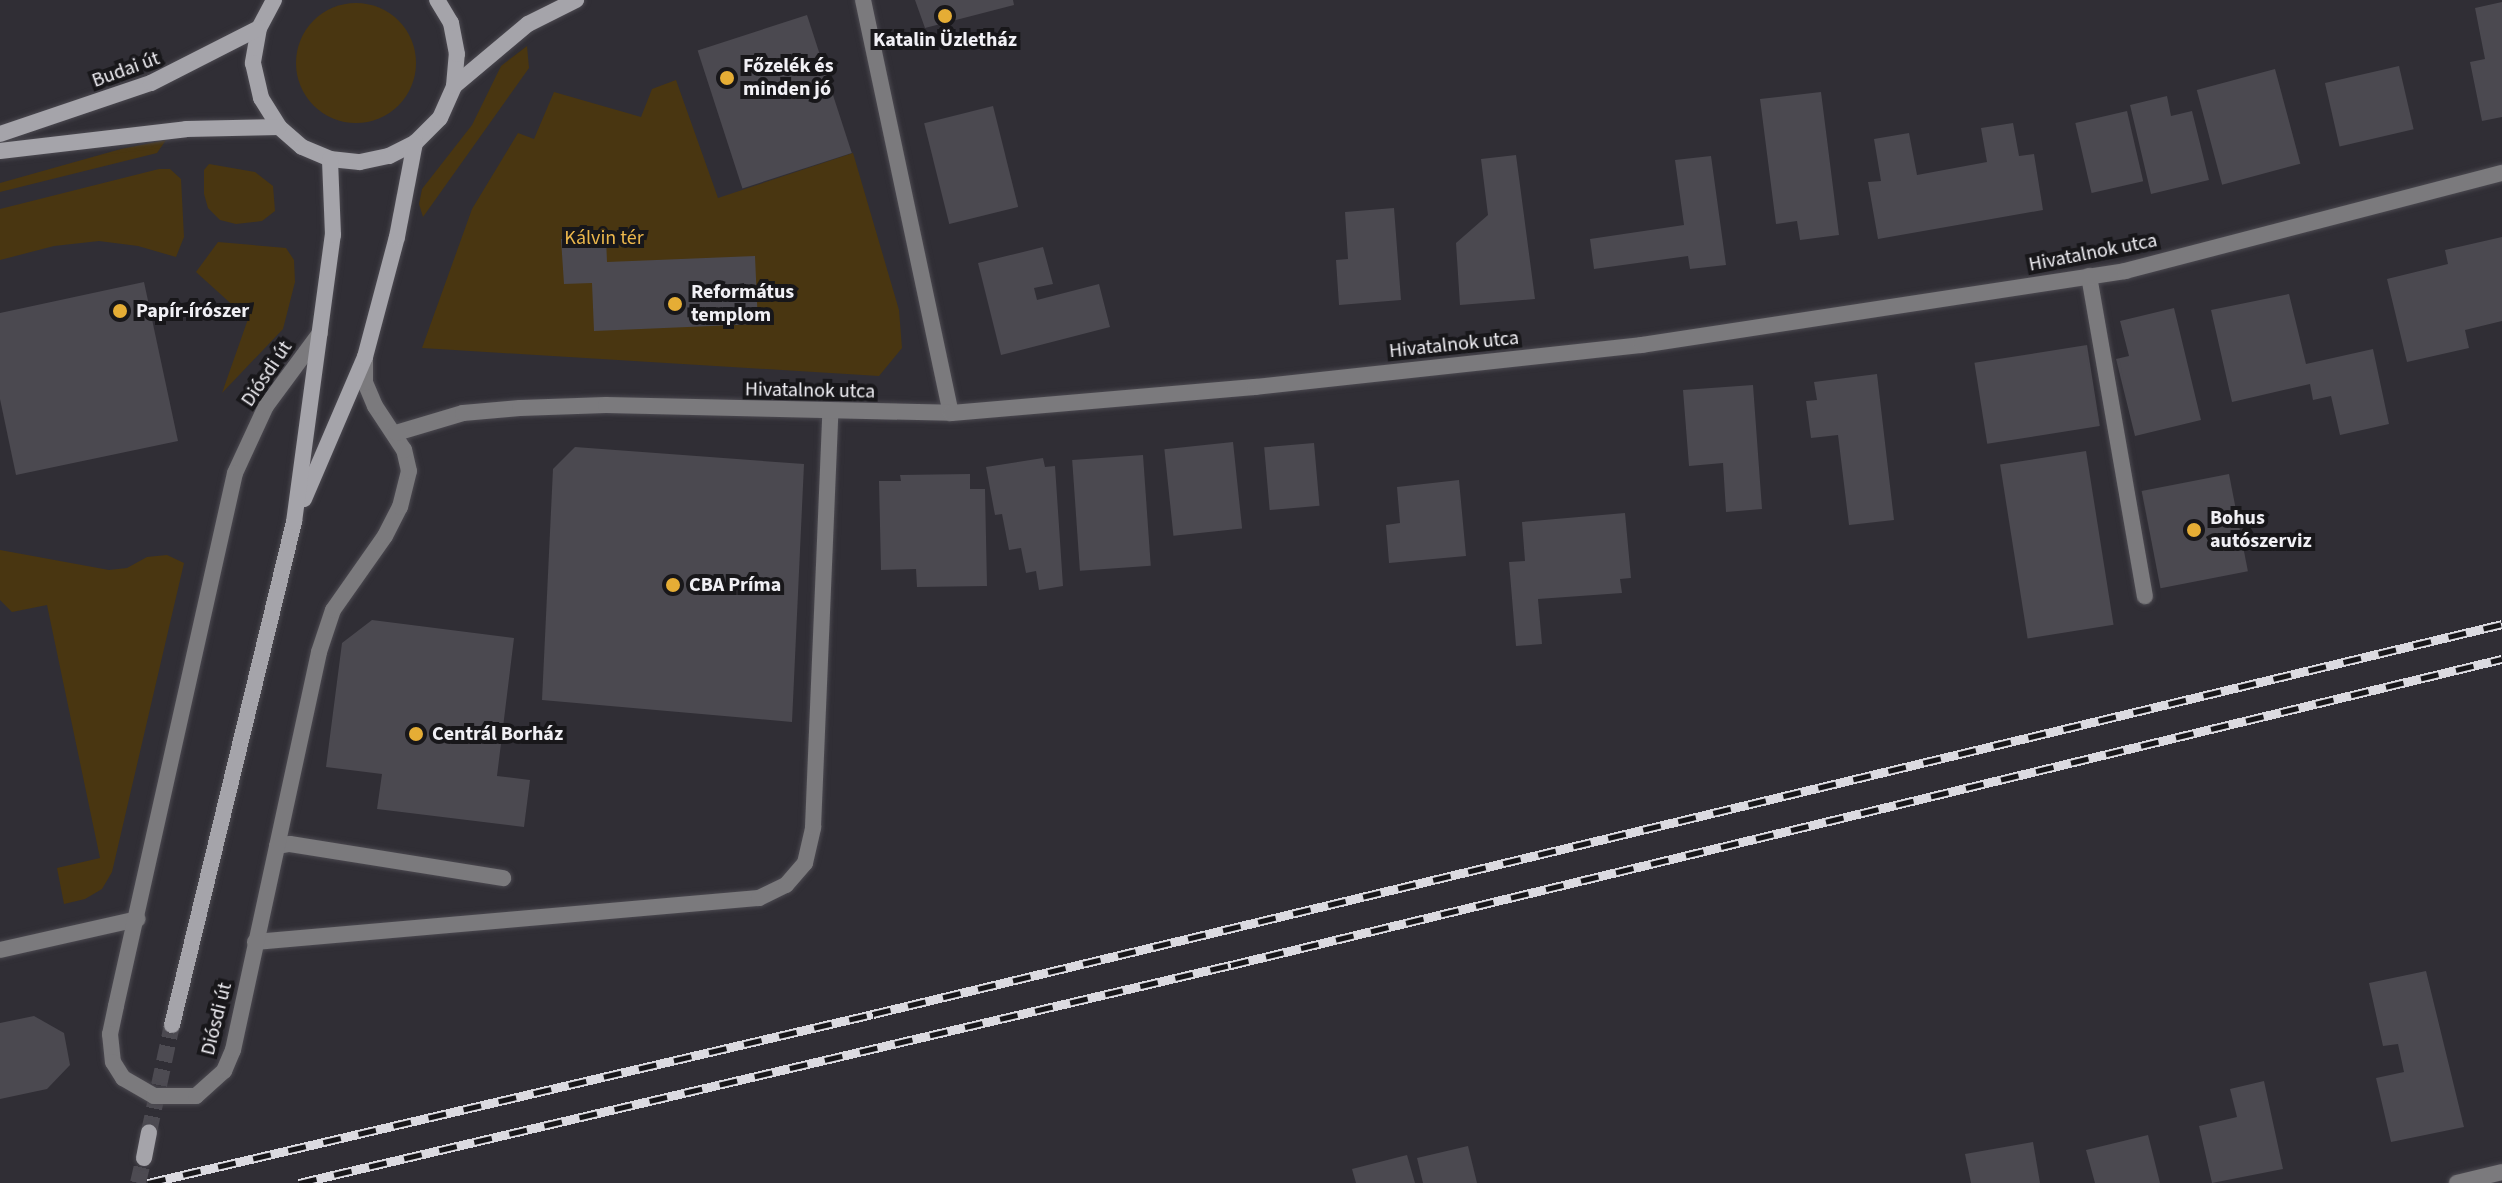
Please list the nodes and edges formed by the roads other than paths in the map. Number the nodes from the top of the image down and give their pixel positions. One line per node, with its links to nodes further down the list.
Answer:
1 (274, 0): 5 (main road)
2 (437, 0): 6 (main road)
3 (576, 0): 6 (main road)
4 (863, 0): 17 (street)
5 (259, 28): 7 (main road); 8 (main road, Budai út)
6 (454, 86): 9 (main road)
7 (279, 127): 10 (main road); 11 (main road)
8 (0, 134)
9 (415, 143): 11 (main road); 15 (main road, Diósdi út)
10 (0, 151)
11 (330, 159): 14 (main road, Diósdi út)
12 (2502, 173): 13 (street, Hivatalnok utca)
13 (2089, 276): 17 (street, Hivatalnok utca); 20 (street)
14 (320, 333): 19 (main road, Diósdi út); 23 (street, Diósdi út)
15 (365, 357): 18 (street, Diósdi út); 19 (main road, Diósdi út)
16 (830, 413): 17 (street, Hivatalnok utca); 18 (street, Hivatalnok utca); 24 (street)
17 (951, 413)
18 (396, 433): 21 (street, Diósdi út)
19 (294, 522): 26 (main road, Diósdi út)
20 (2145, 596)
21 (277, 846): 22 (street); 24 (street, Diósdi út)
22 (503, 878)
23 (138, 919): 24 (street, Diósdi út); 25 (street)
24 (255, 942)
25 (0, 950)
26 (172, 1025)
27 (149, 1132): 28 (main road)
28 (144, 1158)
29 (2502, 1172): 30 (street)
30 (2457, 1183)

